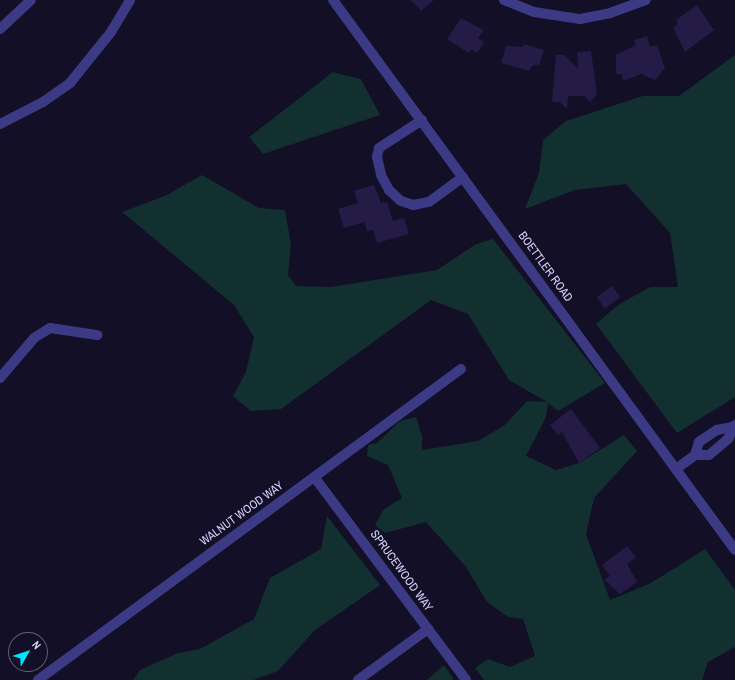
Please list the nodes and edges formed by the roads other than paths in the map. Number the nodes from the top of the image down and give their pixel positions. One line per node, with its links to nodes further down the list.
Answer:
1 (30, 0): 6 (street)
2 (333, 0): 7 (street, BOETTLER ROAD)
3 (504, 0): 4 (street)
4 (646, 0)
5 (130, 1): 8 (street)
6 (0, 29)
7 (422, 120): 9 (street, BOETTLER ROAD); 9 (street)
8 (0, 124)
9 (463, 177): 15 (street, BOETTLER ROAD)
10 (96, 335): 12 (street)
11 (461, 369): 16 (street, WALNUT WOOD WAY)
12 (0, 378)
13 (734, 426): 14 (street); 14 (street)
14 (696, 455): 15 (street)
15 (676, 469): 17 (street, BOETTLER ROAD)
16 (315, 478): 18 (street, SPRUCEWOOD WAY); 19 (street, WALNUT WOOD WAY)
17 (735, 550)
18 (428, 630): 20 (street); 21 (street, SPRUCEWOOD WAY)
19 (38, 680)
20 (358, 680)
21 (466, 680)

